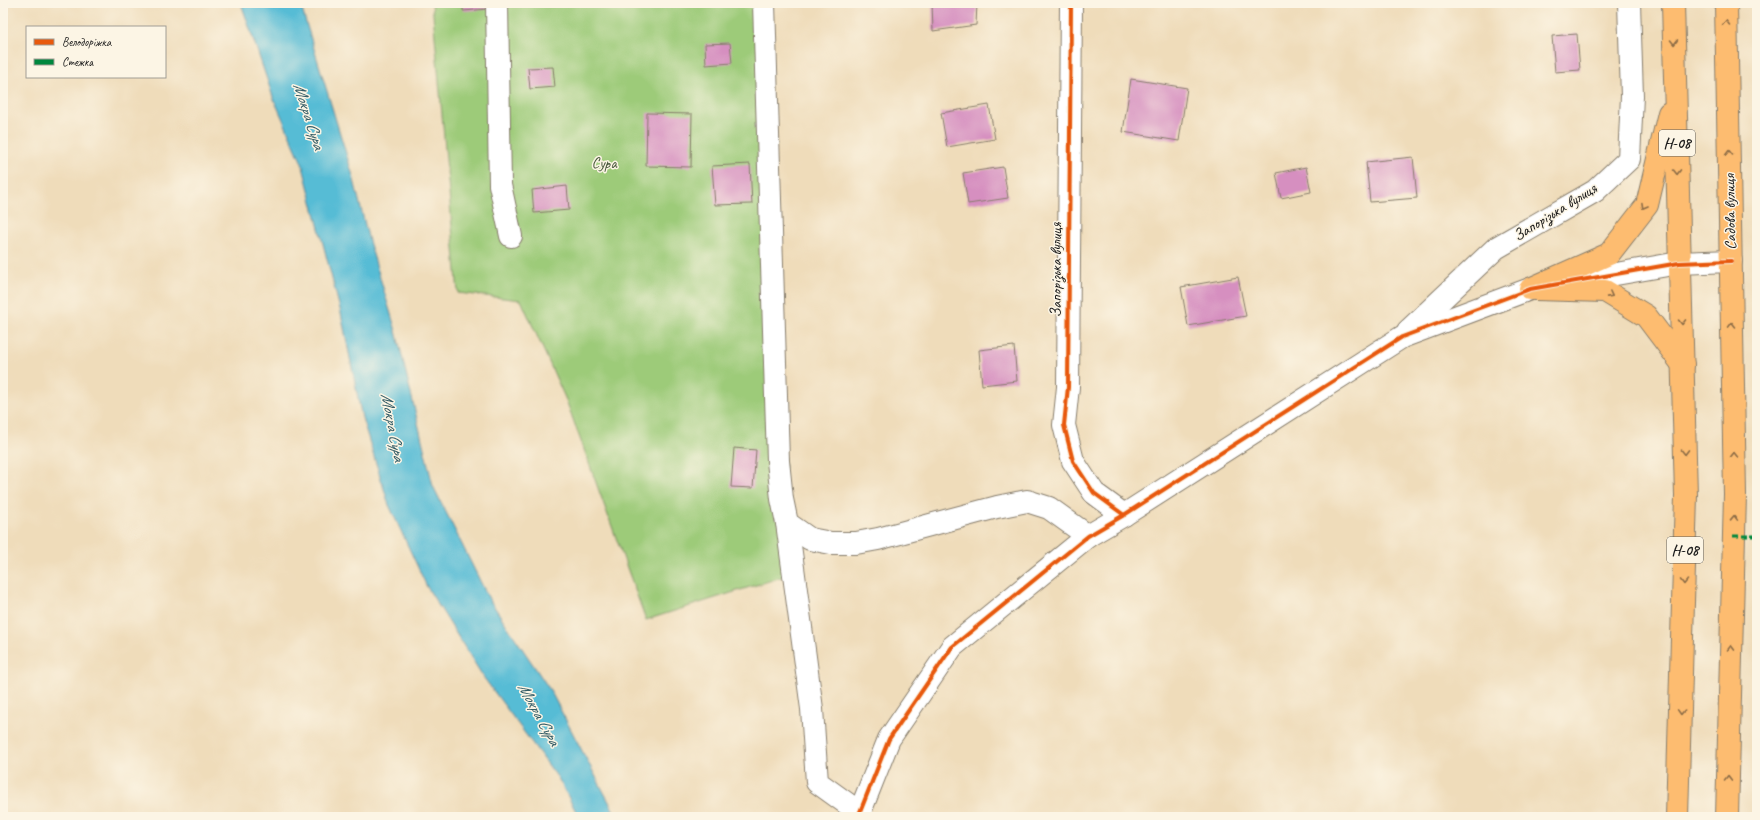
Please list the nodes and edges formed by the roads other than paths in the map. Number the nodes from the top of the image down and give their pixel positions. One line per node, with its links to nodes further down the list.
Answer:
1 (497, 3): 8 (street)
2 (764, 3): 15 (street)
3 (1071, 3): 14 (street, Запорізька вулиця)
4 (1629, 3): 12 (street, Запорізька вулиця)
5 (1673, 3): 7 (main road, Н-08, one-way to 7)
6 (1726, 3): 9 (main road, Садова вулиця, one-way to 6)
7 (1675, 88): 10 (main road, Н-08, one-way to 10); 11 (main road, one-way to 11)
8 (511, 236)
9 (1731, 261): 10 (street); 19 (main road, Садова вулиця, one-way to 9)
10 (1680, 273): 11 (street); 13 (main road, Н-08, one-way to 13)
11 (1530, 289): 12 (street); 13 (main road, one-way to 13)
12 (1402, 337): 14 (street)
13 (1683, 365): 18 (main road, Н-08, one-way to 18)
14 (1124, 515): 16 (street)
15 (787, 523): 16 (street); 17 (street)
16 (1088, 536): 17 (street)
17 (859, 815)
18 (1677, 817)
19 (1727, 817)

